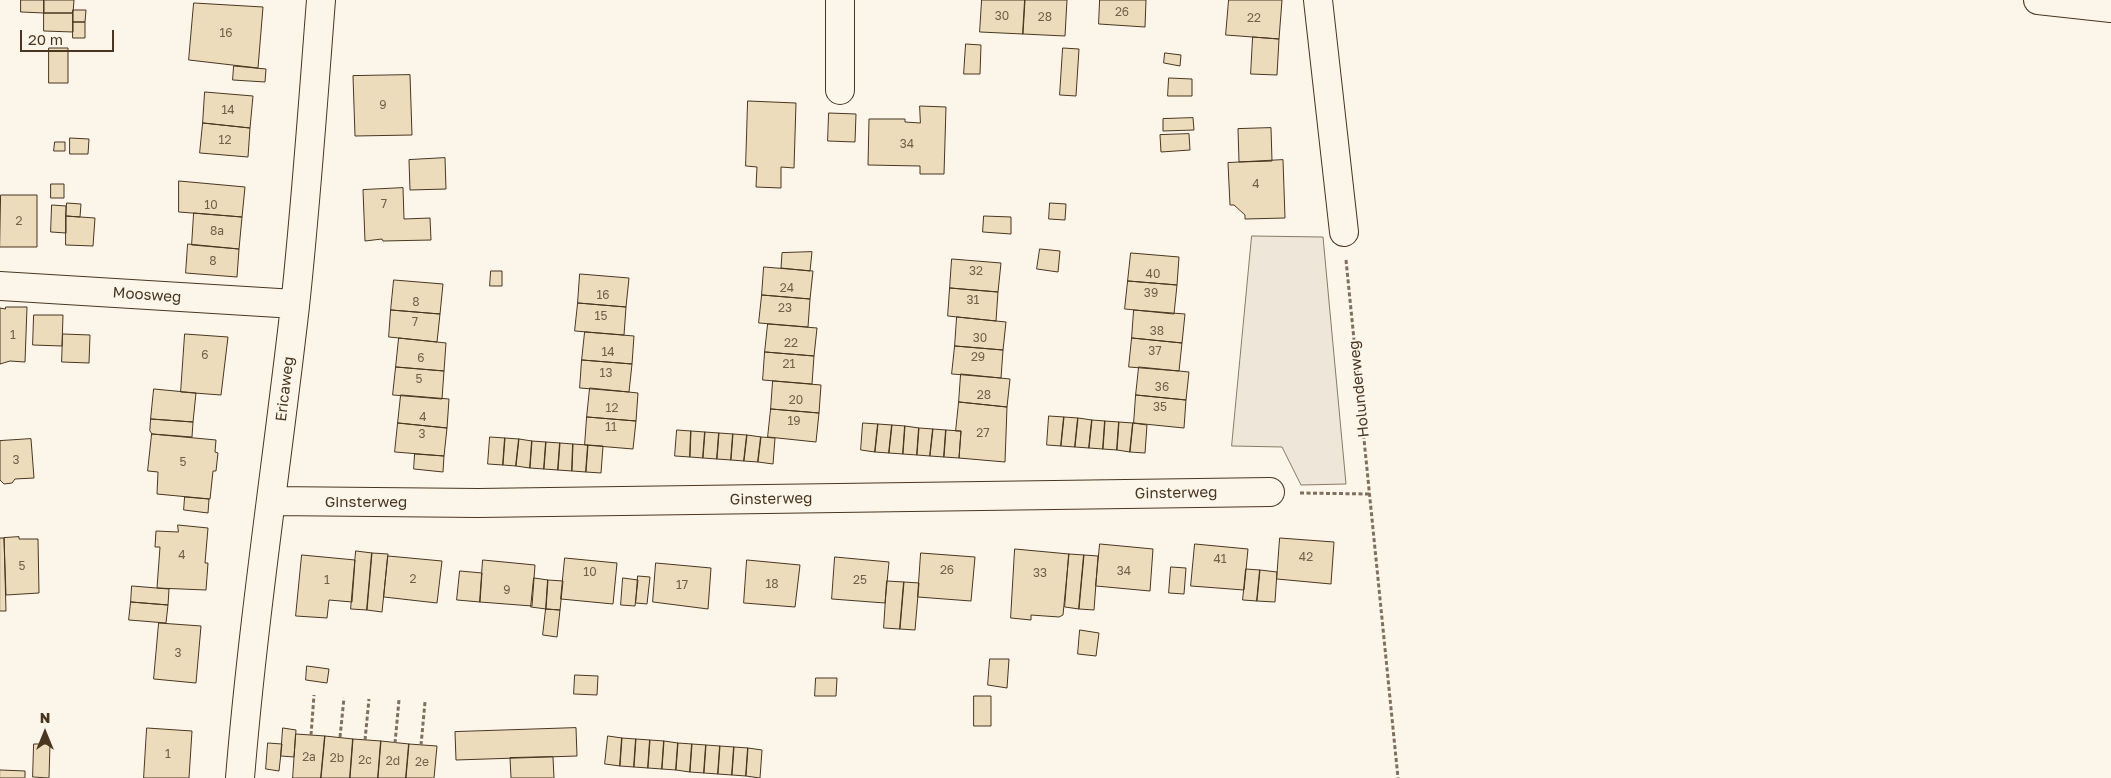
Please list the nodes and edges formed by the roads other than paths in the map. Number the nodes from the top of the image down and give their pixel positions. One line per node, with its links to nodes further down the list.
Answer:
1 (321, 0): 9 (street, Ericaweg)
2 (840, 0): 6 (street)
3 (1318, 0): 7 (street)
4 (2038, 0): 5 (street)
5 (2111, 8)
6 (840, 90)
7 (1344, 232)
8 (0, 286): 9 (street, Moosweg)
9 (295, 304): 11 (street, Ericaweg)
10 (1270, 492): 11 (street, Ginsterweg)
11 (272, 501): 12 (street, Ericaweg)
12 (240, 778)

